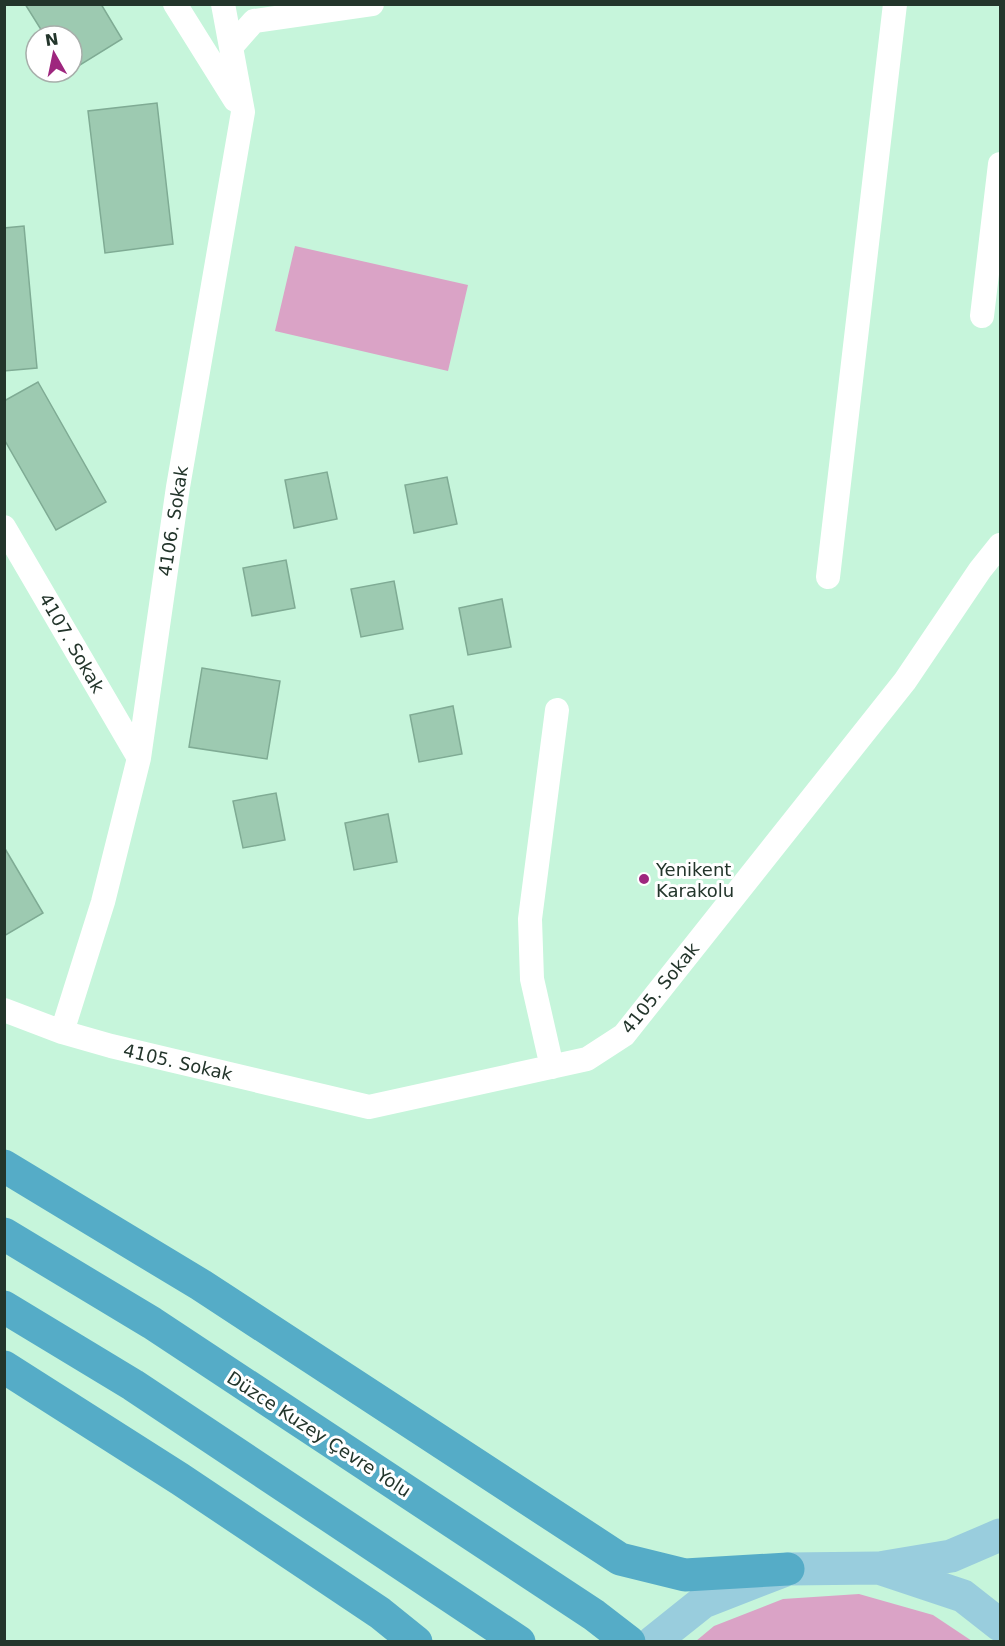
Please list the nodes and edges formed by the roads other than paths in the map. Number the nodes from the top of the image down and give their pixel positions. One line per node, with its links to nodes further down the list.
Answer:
1 (175, 4): 6 (street)
2 (223, 4): 5 (street, 4106. Sokak)
3 (372, 4): 5 (street)
4 (895, 4): 11 (street)
5 (231, 47): 6 (street, 4106. Sokak)
6 (243, 112): 13 (street, 4106. Sokak)
7 (1000, 164): 8 (street)
8 (982, 316)
9 (4, 527): 13 (street, 4107. Sokak)
10 (1000, 545): 16 (street, 4105. Sokak)
11 (828, 577)
12 (557, 710): 16 (street)
13 (139, 758): 15 (street, 4106. Sokak)
14 (4, 1010): 15 (street, 4105. Sokak)
15 (62, 1032): 16 (street, 4105. Sokak)
16 (552, 1067)
17 (4, 1166): 23 (highway)
18 (4, 1234): 27 (highway, Düzce Kuzey Çevre Yolu)
19 (4, 1307): 26 (highway)
20 (4, 1367): 25 (highway)
21 (1000, 1535): 22 (main road)
22 (879, 1568): 23 (main road); 24 (main road)
23 (788, 1569): 28 (main road)
24 (1000, 1625)
25 (416, 1641)
26 (519, 1641)
27 (629, 1641)
28 (653, 1641)

